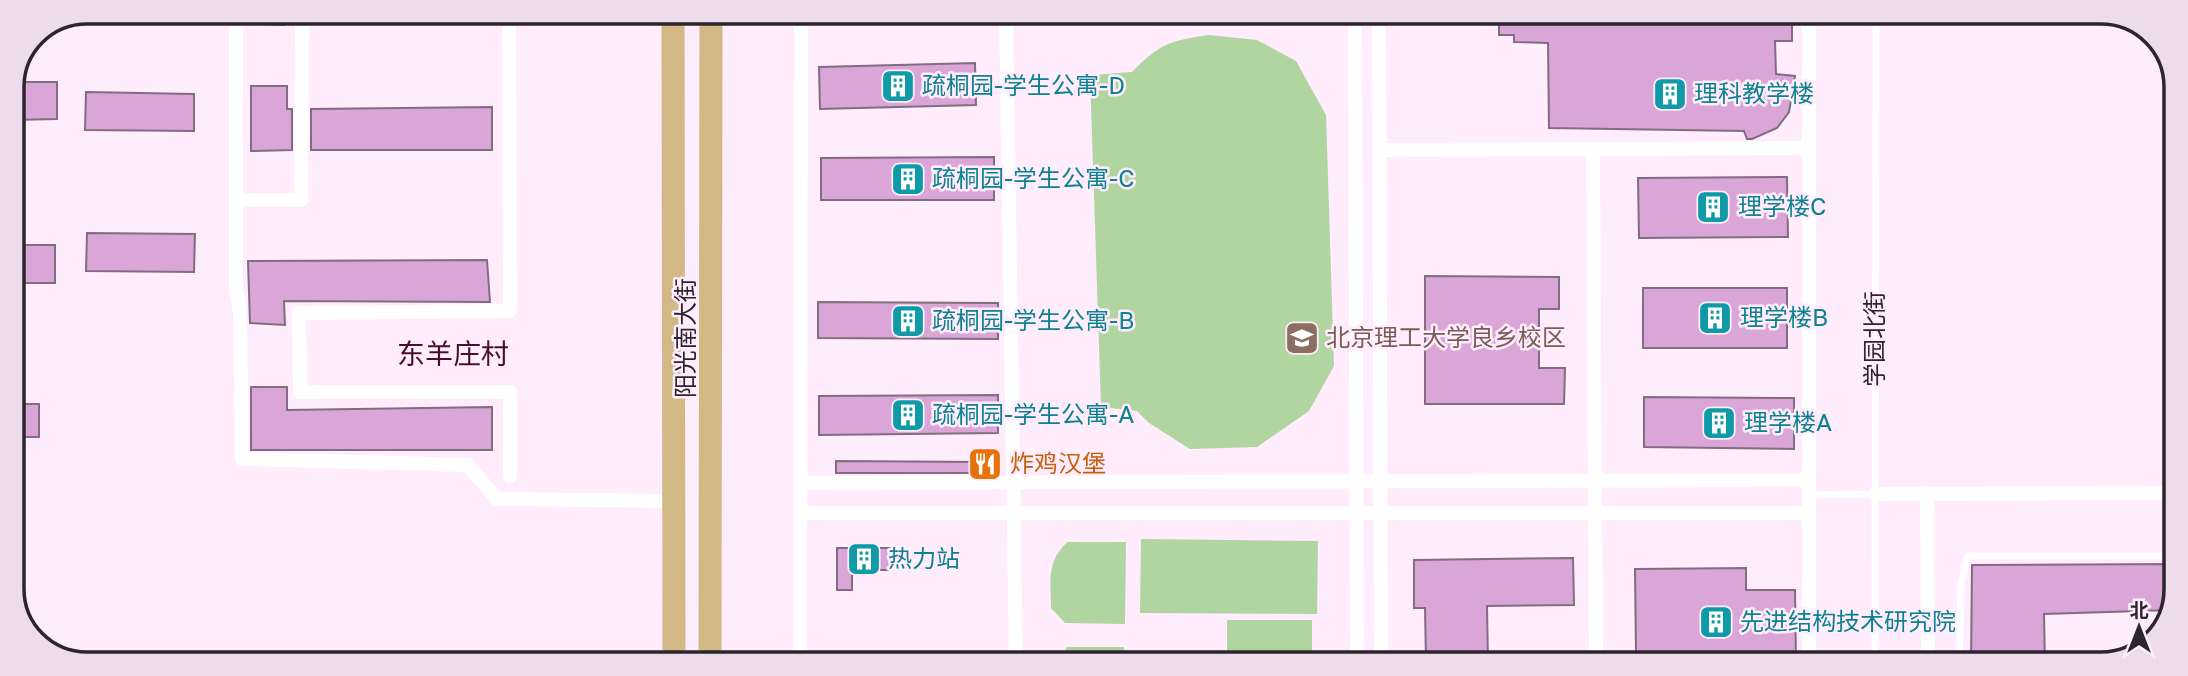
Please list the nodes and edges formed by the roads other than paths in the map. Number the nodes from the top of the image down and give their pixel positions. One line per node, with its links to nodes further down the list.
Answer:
1 (236, 24): 15 (street)
2 (302, 24): 15 (street)
3 (509, 24): 16 (street)
4 (673, 24): 27 (main road, 阳光南大街)
5 (711, 24): 36 (main road, 阳光南大街)
6 (801, 24): 22 (street)
7 (1006, 24): 19 (street)
8 (1355, 24): 20 (street)
9 (1379, 24): 14 (street)
10 (1809, 24): 12 (street)
11 (1876, 24): 25 (lane, 学园北街)
12 (1809, 148): 13 (street); 17 (street)
13 (1593, 149): 14 (street); 18 (street)
14 (1381, 150): 21 (street)
15 (236, 200): 27 (street)
16 (510, 476)
17 (1808, 480): 18 (street); 26 (street)
18 (1595, 482): 21 (street); 33 (street)
19 (1013, 483): 20 (street); 22 (street); 29 (street)
20 (1357, 483): 21 (street); 30 (street)
21 (1382, 483): 31 (street)
22 (800, 484): 28 (street)
23 (1927, 493): 24 (street); 25 (street); 44 (street)
24 (2164, 493)
25 (1874, 494): 26 (lane); 43 (lane, 学园北街)
26 (1809, 495): 32 (street)
27 (674, 501): 35 (main road, 阳光南大街)
28 (800, 513): 29 (street); 37 (street)
29 (1016, 513): 30 (street); 38 (street)
30 (1357, 513): 31 (street); 39 (street)
31 (1382, 513): 33 (street); 40 (street)
32 (1809, 513): 33 (street); 42 (street)
33 (1595, 514): 41 (street)
34 (2164, 556): 45 (lane)
35 (674, 652)
36 (710, 652)
37 (800, 652)
38 (1016, 652)
39 (1357, 652)
40 (1381, 652)
41 (1596, 652)
42 (1809, 652)
43 (1875, 652)
44 (1928, 652)
45 (1959, 652)

